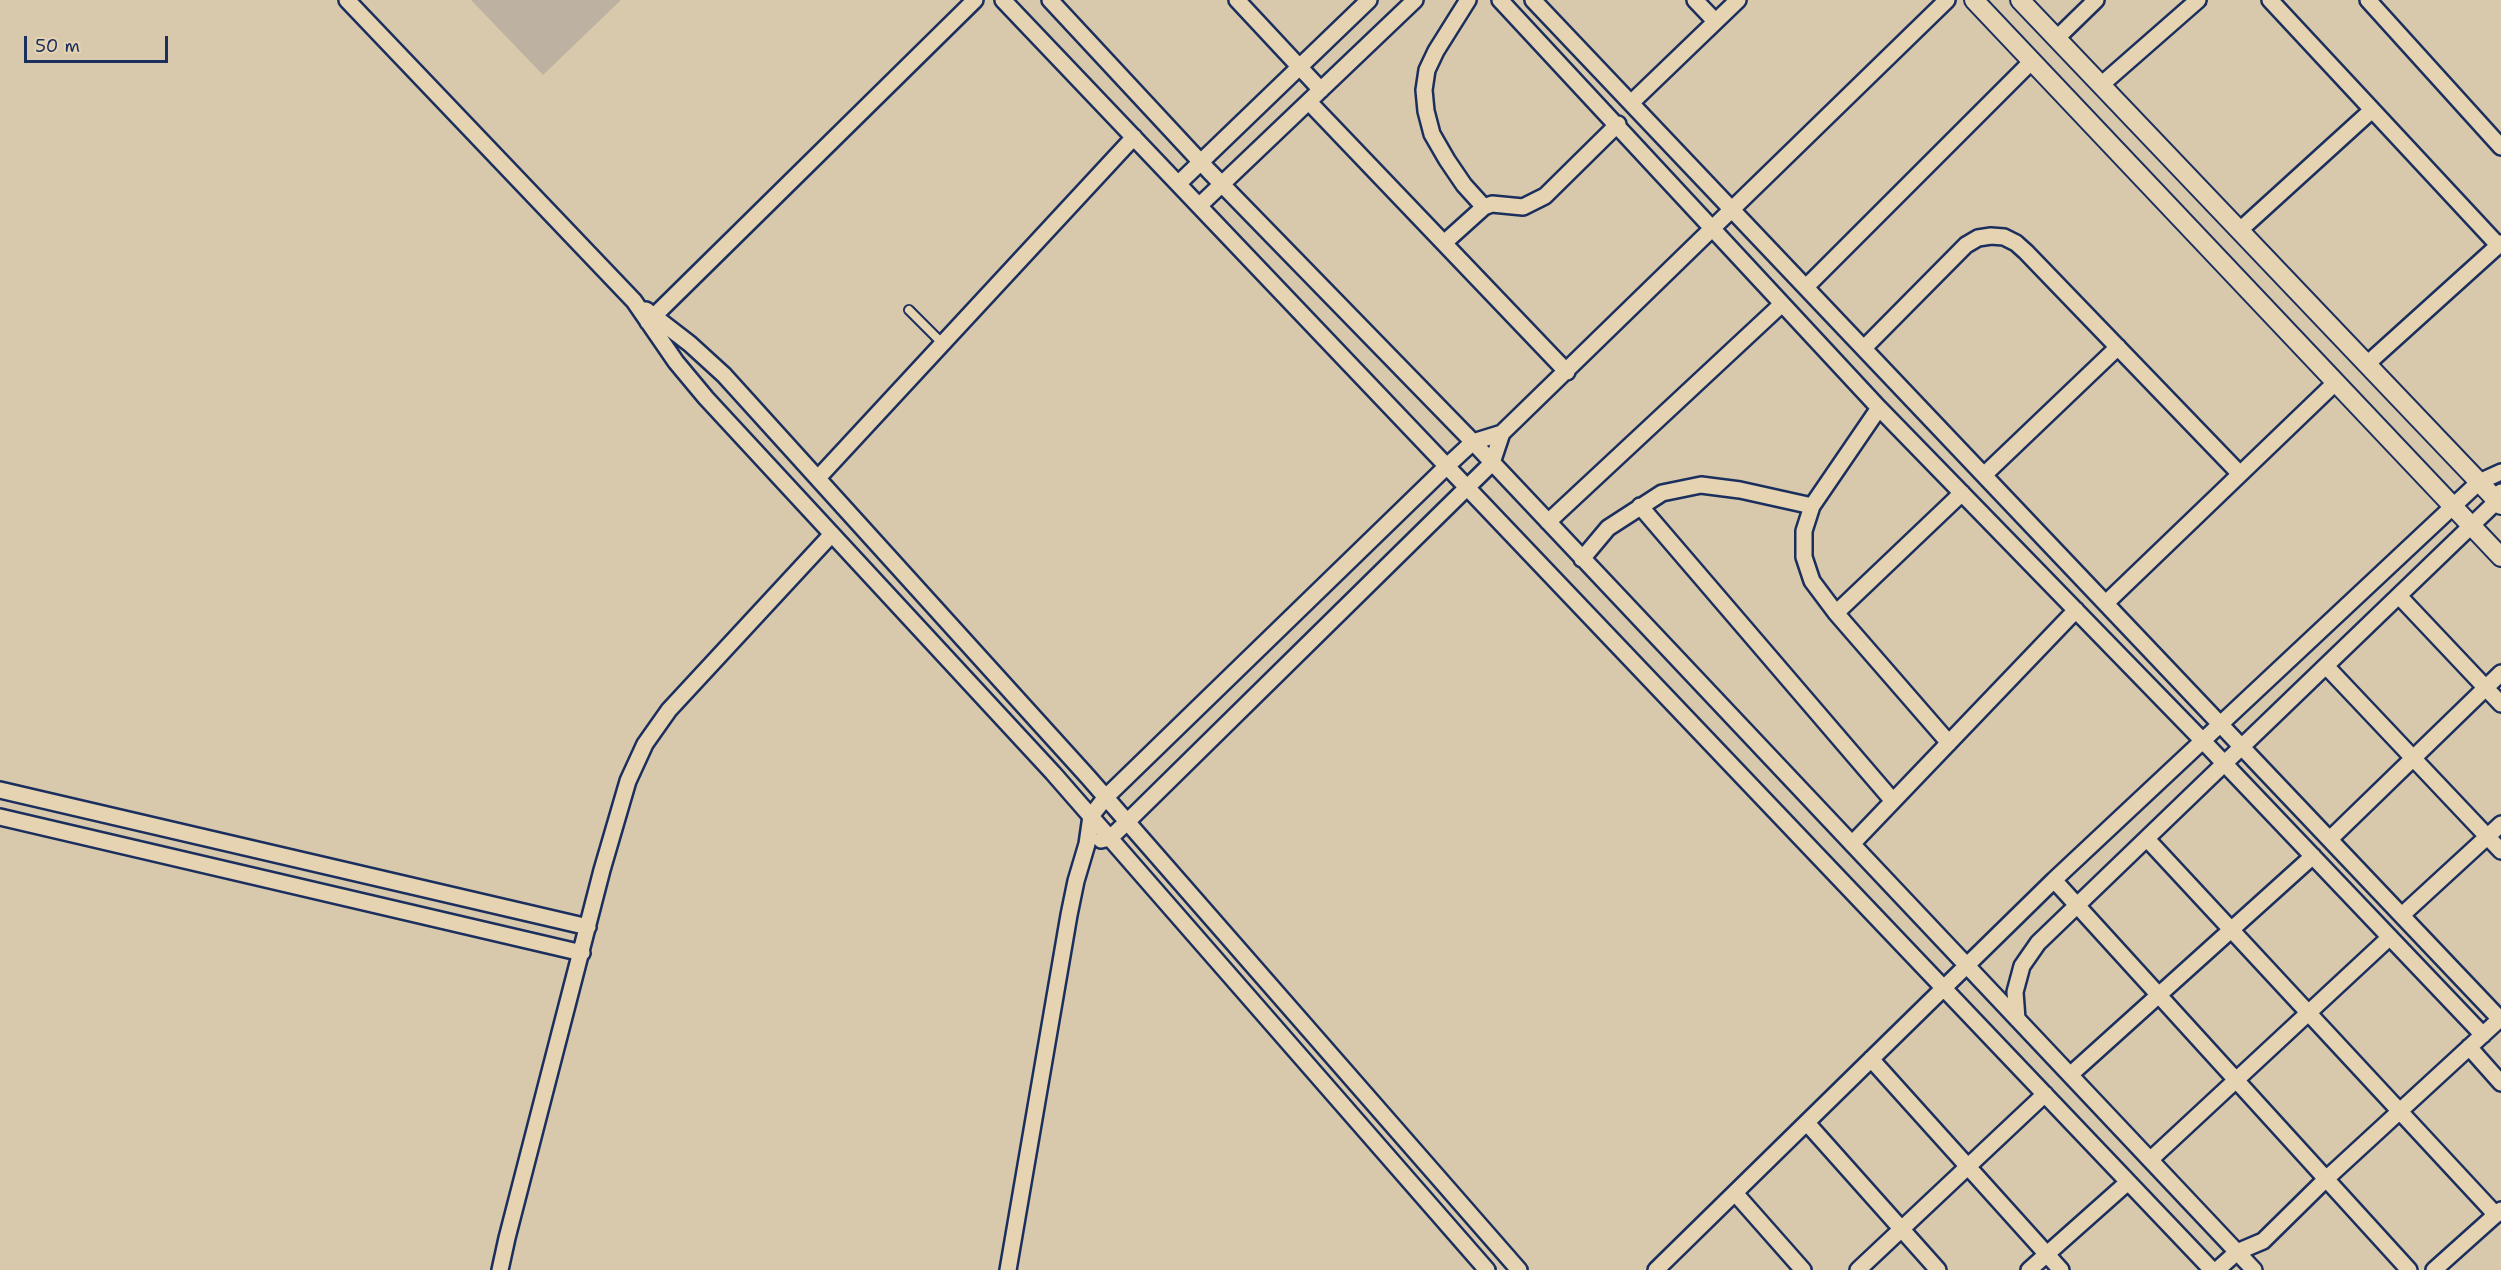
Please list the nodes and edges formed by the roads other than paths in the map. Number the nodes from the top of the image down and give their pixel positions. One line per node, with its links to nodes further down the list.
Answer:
1 (346, 0): 45 (street)
2 (975, 0): 45 (street)
3 (1002, 0): 30 (street)
4 (1050, 0): 32 (street)
5 (1237, 0): 23 (street)
6 (1369, 0): 23 (street)
7 (1414, 0): 25 (street)
8 (1468, 0): 36 (street)
9 (1500, 0): 29 (street)
10 (1533, 0): 27 (street)
11 (1695, 0): 20 (street)
12 (1738, 0): 20 (street)
13 (1947, 0): 37 (street)
14 (1974, 0): 22 (street)
15 (2020, 0): 21 (street)
16 (2096, 0): 21 (street)
17 (2198, 0): 24 (street)
18 (2270, 0): 28 (street)
19 (2368, 0): 31 (street)
20 (1715, 21): 27 (street)
21 (2057, 39): 24 (street)
22 (2032, 62): 42 (street); 51 (street)
23 (1300, 67): 25 (street); 32 (street)
24 (2101, 85): 39 (street)
25 (1321, 90): 26 (street)
26 (1309, 102): 34 (street); 40 (street)
27 (1631, 103): 37 (street)
28 (2372, 110): 39 (street); 41 (street)
29 (1618, 124): 36 (street); 38 (street)
30 (1134, 137): 33 (street); 46 (street)
31 (2501, 147)
32 (1201, 162): 33 (street); 34 (street)
33 (1179, 183): 35 (street)
34 (1223, 184): 35 (street); 54 (street)
35 (1200, 206): 56 (street)
36 (1484, 207): 40 (street)
37 (1732, 210): 38 (street); 42 (street)
38 (1712, 230): 43 (street); 50 (street)
39 (2240, 230): 49 (street)
40 (1444, 243): 50 (street)
41 (2499, 244): 49 (street)
42 (1806, 287): 48 (street)
43 (1782, 304): 52 (street); 68 (street)
44 (909, 310): 46 (lane)
45 (651, 319): 60 (street); 70 (street)
46 (943, 344): 60 (street)
47 (2118, 347): 48 (street); 58 (street); 59 (street)
48 (1864, 348): 59 (street)
49 (2367, 364): 61 (street)
50 (1567, 372): 53 (street)
51 (2336, 382): 58 (street); 67 (street)
52 (1880, 408): 63 (street); 66 (street)
53 (1502, 433): 54 (street); 55 (street)
54 (1473, 442): 55 (street); 56 (street)
55 (1492, 463): 62 (street); 68 (street)
56 (1447, 466): 62 (street); 88 (street)
57 (2501, 472): 61 (street)
58 (2240, 474): 74 (street)
59 (1984, 475): 74 (street)
60 (818, 478): 88 (street)
61 (2479, 482): 64 (street); 67 (street)
62 (1468, 487): 93 (street); 114 (street)
63 (1962, 493): 75 (street); 76 (street)
64 (2500, 500): 69 (street)
65 (1640, 506): 66 (street); 72 (street); 89 (street)
66 (1812, 506): 76 (street)
67 (2453, 506): 69 (street); 81 (street)
68 (1548, 522): 72 (street)
69 (2472, 526): 71 (street); 73 (street)
70 (832, 534): 91 (street); 109 (street)
71 (2501, 557)
72 (1582, 559): 101 (street)
73 (2399, 596): 77 (street); 79 (street)
74 (2106, 603): 81 (street)
75 (2076, 610): 82 (street); 83 (street)
76 (1836, 613): 83 (street)
77 (2326, 666): 84 (street); 85 (street)
78 (2501, 673): 79 (street)
79 (2486, 688): 80 (street); 85 (street)
80 (2501, 704)
81 (2221, 724): 82 (street); 84 (street)
82 (2203, 741): 86 (street); 105 (street)
83 (1949, 743): 89 (street)
84 (2242, 747): 86 (street); 99 (street)
85 (2413, 758): 96 (street); 99 (street)
86 (2225, 763): 98 (street); 103 (street)
87 (0, 790): 90 (street)
88 (1106, 797): 91 (street); 93 (street)
89 (1893, 801): 101 (street)
90 (84, 809): 95 (street); 104 (street)
91 (1091, 816): 97 (street); 100 (street)
92 (0, 817): 95 (street)
93 (1127, 822): 97 (street); 143 (street)
94 (2501, 824): 96 (street)
95 (78, 835): 106 (street)
96 (2487, 837): 102 (street); 108 (street)
97 (1110, 838): 100 (street); 142 (street)
98 (2147, 839): 107 (street); 110 (street)
99 (2330, 839): 108 (street)
100 (1087, 844): 141 (street)
101 (1852, 844): 113 (street)
102 (2501, 851)
103 (2313, 856): 110 (street); 111 (street)
104 (359, 873): 106 (street); 109 (street)
105 (2054, 880): 107 (street); 113 (street)
106 (353, 900): 112 (street)
107 (2077, 905): 115 (street); 118 (street)
108 (2402, 915): 117 (street)
109 (588, 927): 112 (street)
110 (2231, 930): 115 (street); 116 (street)
111 (2390, 937): 116 (street); 119 (street)
112 (582, 953): 140 (street)
113 (1968, 966): 114 (street); 118 (street)
114 (1944, 988): 121 (street); 125 (street)
115 (2159, 995): 122 (street); 123 (street)
116 (2308, 1013): 123 (street); 126 (street)
117 (2501, 1018): 119 (street)
118 (2017, 1019): 122 (street)
119 (2482, 1035): 120 (street)
120 (2469, 1047): 124 (street); 126 (street)
121 (1871, 1059): 127 (street); 129 (street)
122 (2070, 1075): 128 (street)
123 (2236, 1080): 128 (street); 130 (street)
124 (2501, 1083)
125 (2045, 1094): 129 (street); 131 (street)
126 (2399, 1112): 130 (street); 133 (street)
127 (1807, 1123): 132 (street); 134 (street)
128 (2150, 1160): 136 (street)
129 (1968, 1167): 134 (street); 137 (street)
130 (2326, 1179): 135 (street); 151 (street)
131 (2128, 1182): 137 (street); 149 (street)
132 (1735, 1193): 138 (street); 144 (street)
133 (2498, 1213): 152 (street)
134 (1901, 1229): 145 (street); 146 (street)
135 (2263, 1241): 136 (street); 139 (street)
136 (2237, 1252): 139 (street); 150 (street)
137 (2047, 1254): 147 (street); 148 (street)
138 (1664, 1267)
139 (2251, 1269)
140 (500, 1270)
141 (1008, 1270)
142 (1488, 1270)
143 (1519, 1270)
144 (1803, 1270)
145 (1858, 1270)
146 (1938, 1270)
147 (2029, 1270)
148 (2061, 1270)
149 (2212, 1270)
150 (2217, 1270)
151 (2409, 1270)
152 (2434, 1270)

